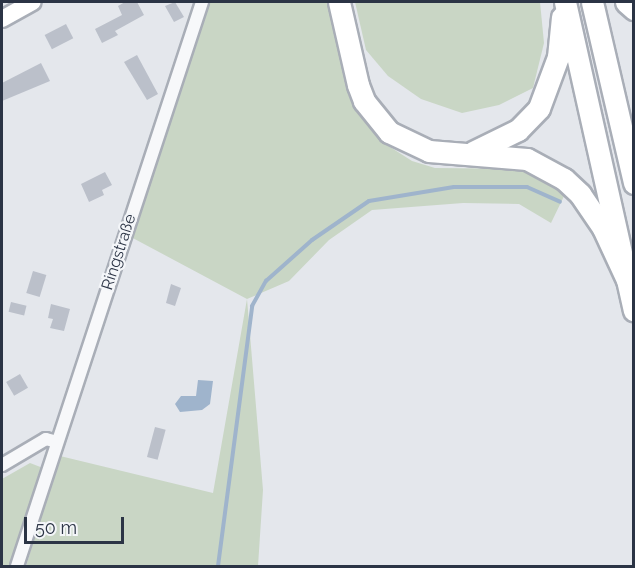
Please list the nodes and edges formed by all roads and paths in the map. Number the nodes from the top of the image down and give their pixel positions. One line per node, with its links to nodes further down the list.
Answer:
1 (33, 2): 8 (main road)
2 (202, 2): 13 (street, Ringstraße)
3 (339, 2): 9 (highway)
4 (562, 2): 9 (highway); 11 (highway)
5 (592, 2): 10 (highway)
6 (626, 2): 7 (highway)
7 (633, 9)
8 (2, 19)
9 (469, 153): 11 (highway)
10 (633, 183)
11 (627, 282): 12 (highway)
12 (633, 310)
13 (57, 442): 14 (street); 15 (street, Ringstraße)
14 (2, 465)
15 (17, 567)

